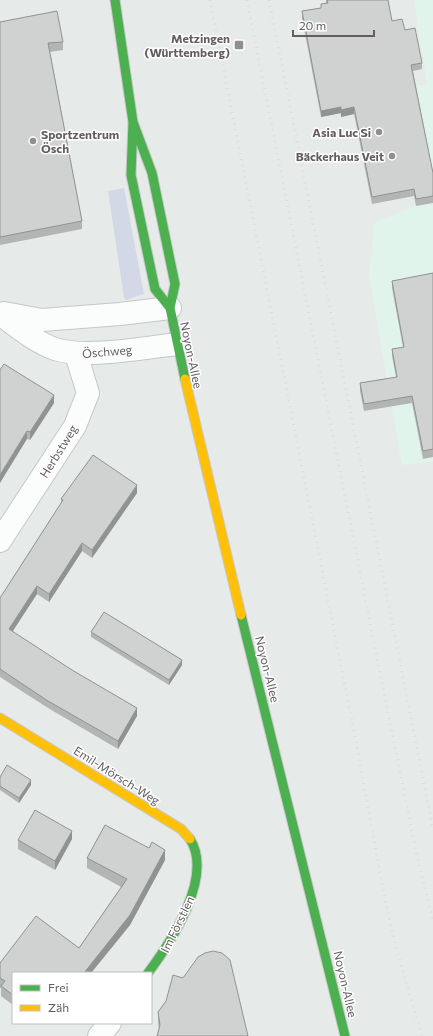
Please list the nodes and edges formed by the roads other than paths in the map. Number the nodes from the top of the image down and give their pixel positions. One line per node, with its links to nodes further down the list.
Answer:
1 (115, 0): 2 (main road, Noyon-Allee)
2 (133, 122): 3 (main road, Noyon-Allee); 3 (main road, Noyon-Allee)
3 (170, 308): 4 (street, Öschweg); 5 (main road, Noyon-Allee)
4 (0, 313): 6 (street, Öschweg)
5 (177, 344): 6 (street, Öschweg); 13 (main road, Noyon-Allee)
6 (76, 354): 7 (street, Herbstweg)
7 (0, 541)
8 (0, 718): 9 (main road, Emil-Mörsch-Weg)
9 (198, 872): 10 (main road, Im Förstlen)
10 (149, 972)
11 (109, 1024): 12 (street)
12 (99, 1036)
13 (345, 1036)

